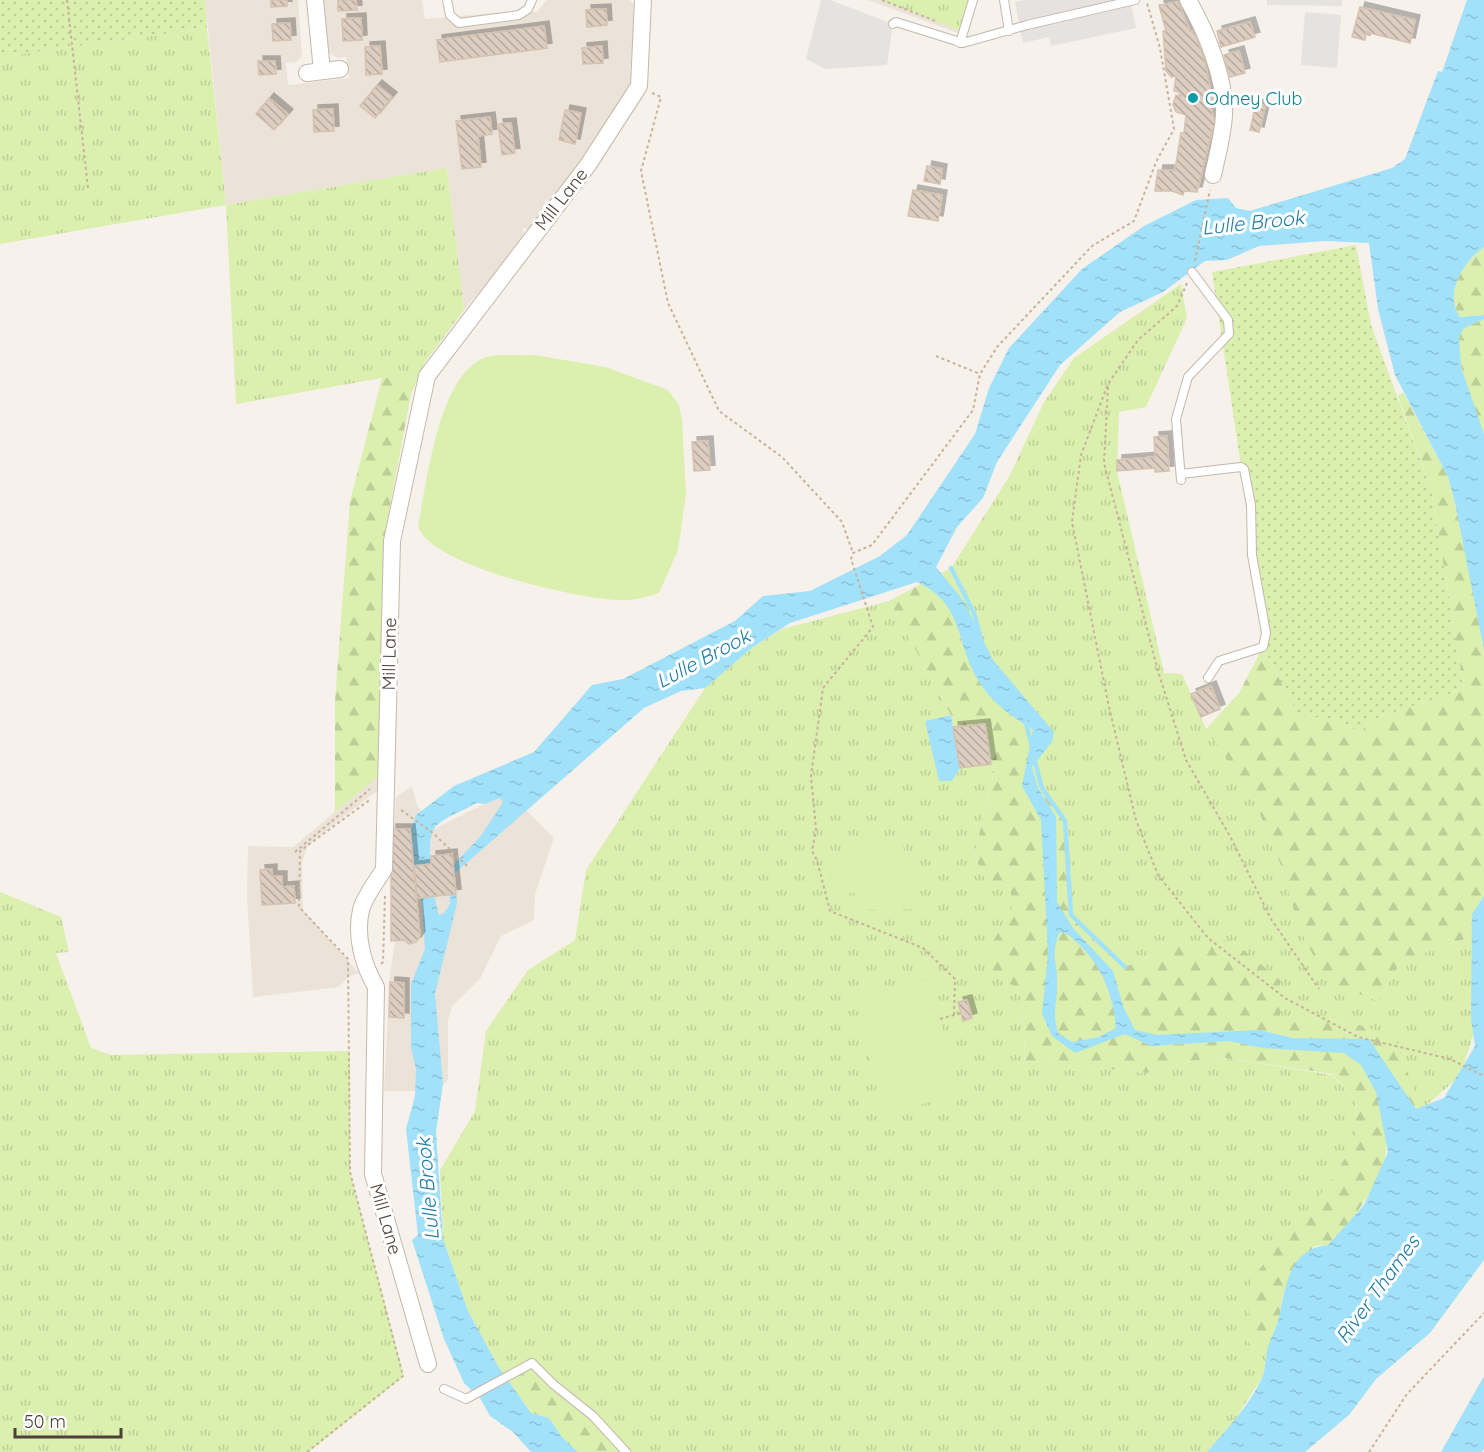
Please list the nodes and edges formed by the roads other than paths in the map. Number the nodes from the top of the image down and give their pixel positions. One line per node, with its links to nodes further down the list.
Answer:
1 (315, 0): 12 (street)
2 (447, 0): 3 (lane)
3 (532, 0)
4 (643, 0): 16 (street, Mill Lane)
5 (973, 0): 11 (lane)
6 (1004, 0): 10 (lane)
7 (1137, 0): 10 (lane)
8 (1188, 0): 13 (street)
9 (892, 24): 11 (lane)
10 (1009, 31): 11 (lane)
11 (960, 42)
12 (340, 69)
13 (1213, 175)
14 (1193, 268): 15 (lane)
15 (1208, 678)
16 (428, 1364)
17 (444, 1389): 18 (lane)
18 (626, 1452)

